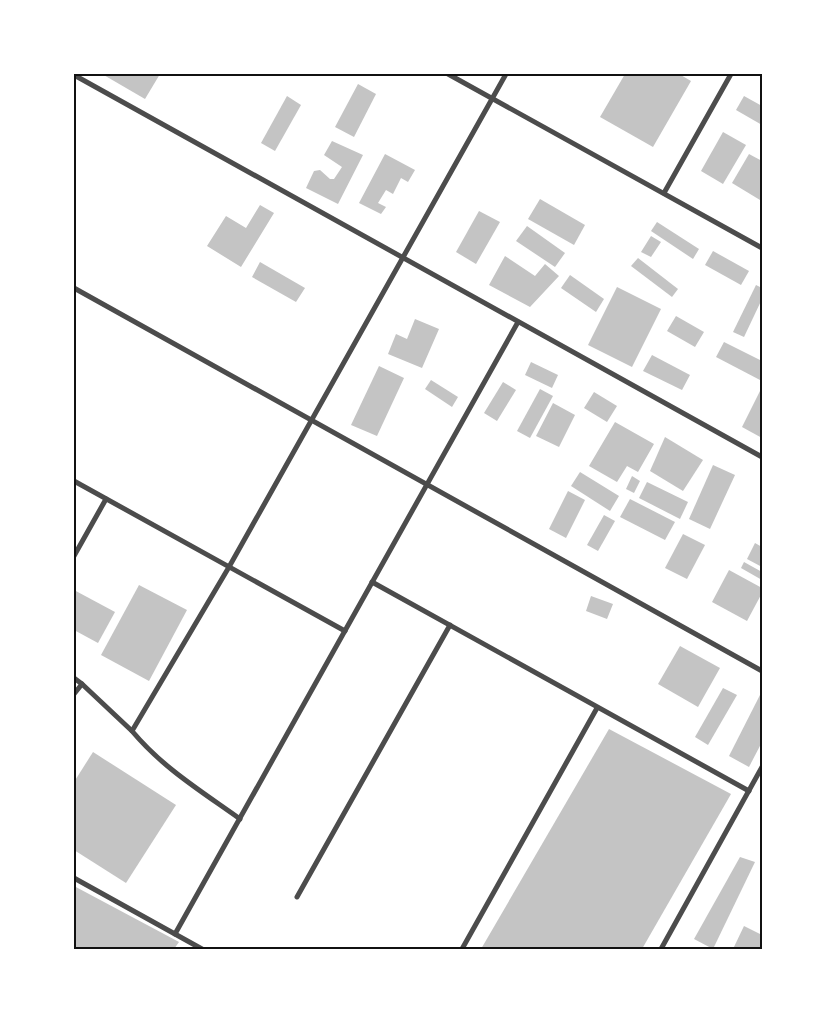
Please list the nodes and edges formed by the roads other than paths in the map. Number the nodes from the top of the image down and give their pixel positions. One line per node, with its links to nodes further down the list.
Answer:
1 (448, 74): 5 (street)
2 (506, 74): 5 (street)
3 (731, 74): 6 (street)
4 (74, 75): 8 (street)
5 (492, 98): 6 (street); 8 (street)
6 (664, 193): 7 (street)
7 (762, 248)
8 (402, 258): 10 (street); 11 (street)
9 (74, 288): 11 (street)
10 (518, 322): 12 (street); 14 (street)
11 (311, 420): 14 (street); 17 (street)
12 (762, 457)
13 (74, 481): 15 (street)
14 (427, 484): 18 (street); 21 (street)
15 (106, 498): 16 (street); 17 (street)
16 (74, 556)
17 (229, 567): 20 (street); 26 (street)
18 (372, 582): 19 (street); 20 (street)
19 (450, 625): 25 (street); 31 (street)
20 (345, 631): 29 (street)
21 (762, 671)
22 (74, 678): 23 (street)
23 (82, 684): 24 (street); 26 (street)
24 (74, 694)
25 (597, 708): 28 (street); 34 (street)
26 (132, 731): 29 (street)
27 (762, 767): 28 (street)
28 (749, 791): 35 (street)
29 (240, 819): 32 (street)
30 (74, 878): 32 (street)
31 (297, 897)
32 (175, 934): 33 (street)
33 (202, 949)
34 (462, 949)
35 (661, 949)

